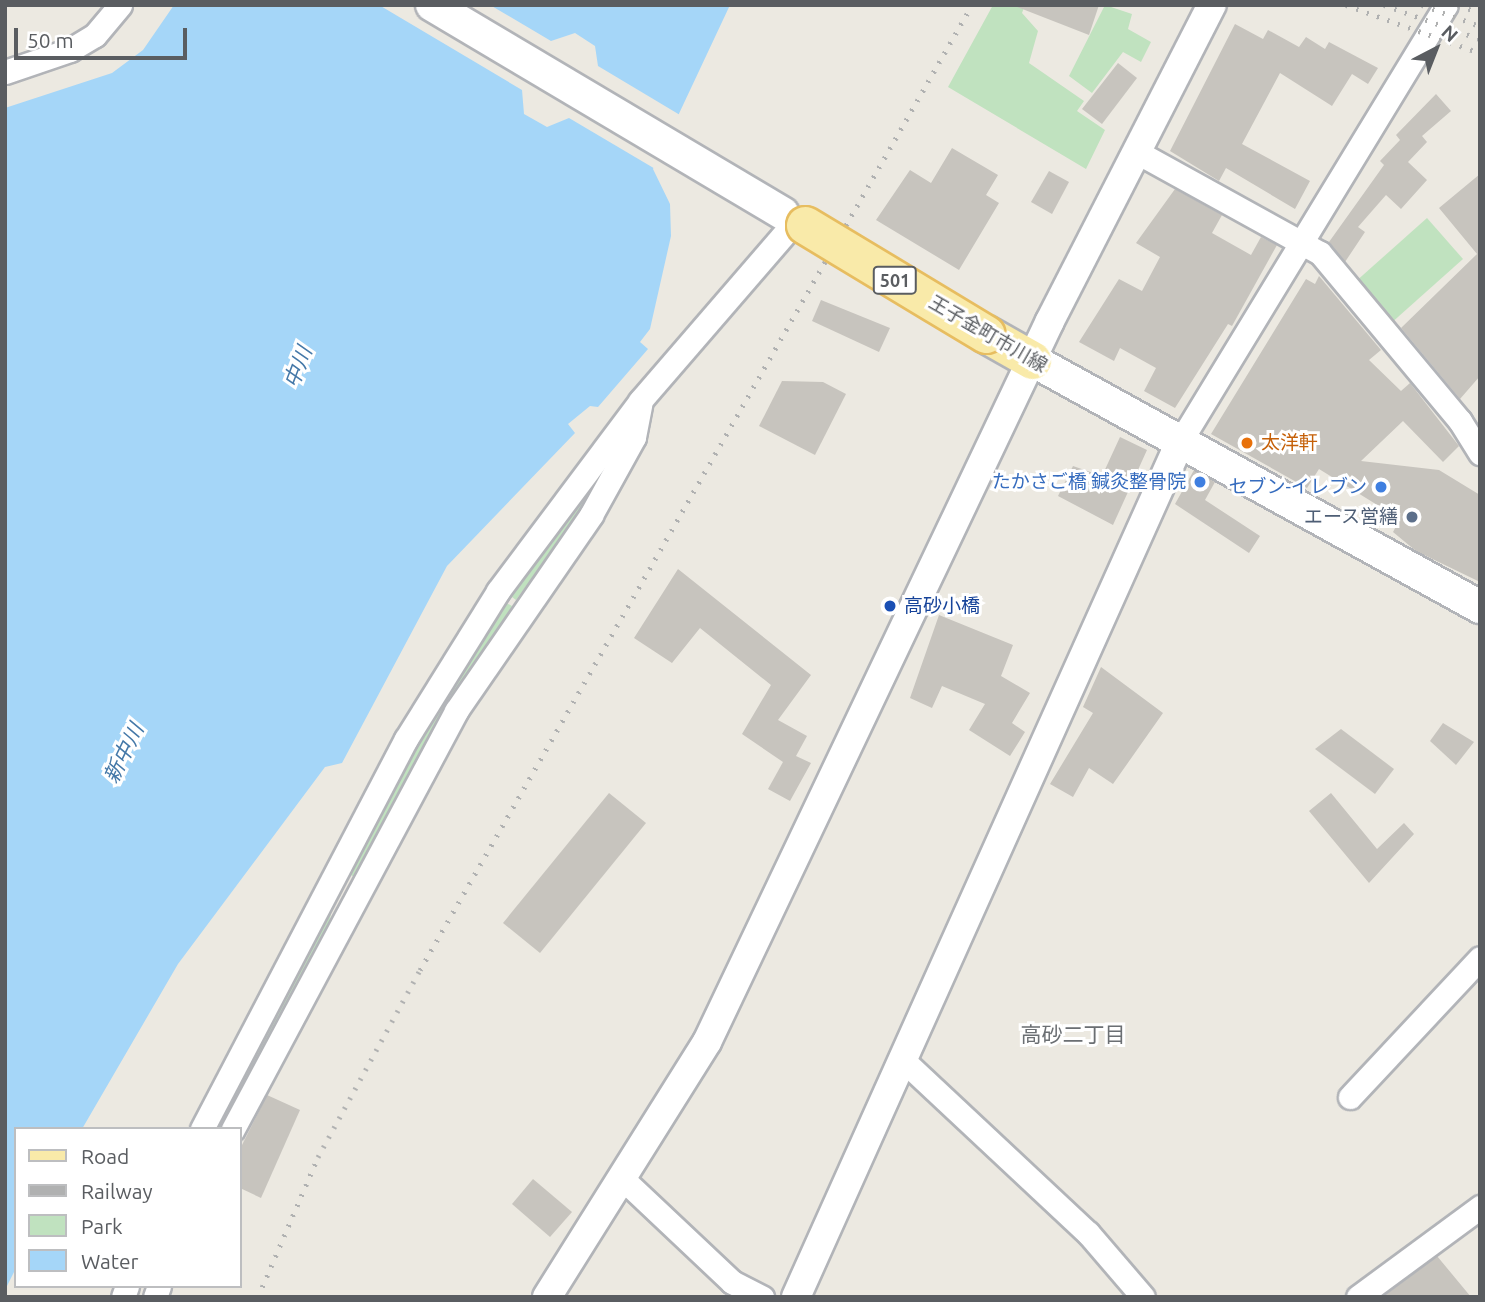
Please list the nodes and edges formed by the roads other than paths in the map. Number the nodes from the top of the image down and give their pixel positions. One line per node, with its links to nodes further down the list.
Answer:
1 (120, 5): 5 (street)
2 (432, 5): 7 (main road, 王子金町市川線 / 501)
3 (1212, 5): 6 (street)
4 (1446, 5): 8 (street)
5 (5, 72)
6 (1135, 151): 8 (street); 9 (street)
7 (795, 219): 9 (main road, 王子金町市川線 / 501, bridge); 10 (street)
8 (1303, 241): 11 (street); 12 (street)
9 (1032, 360): 11 (main road, 王子金町市川線 / 501); 19 (street)
10 (640, 401): 17 (street); 18 (street)
11 (1181, 440): 13 (main road, 王子金町市川線 / 501); 15 (street)
12 (1480, 453)
13 (1480, 607)
14 (1480, 958): 16 (street)
15 (905, 1062): 23 (street); 24 (street)
16 (1350, 1097)
17 (203, 1127)
18 (234, 1127)
19 (625, 1181): 21 (street); 22 (street)
20 (1480, 1207): 25 (street)
21 (547, 1297)
22 (762, 1297)
23 (796, 1297)
24 (1143, 1297)
25 (1358, 1297)

